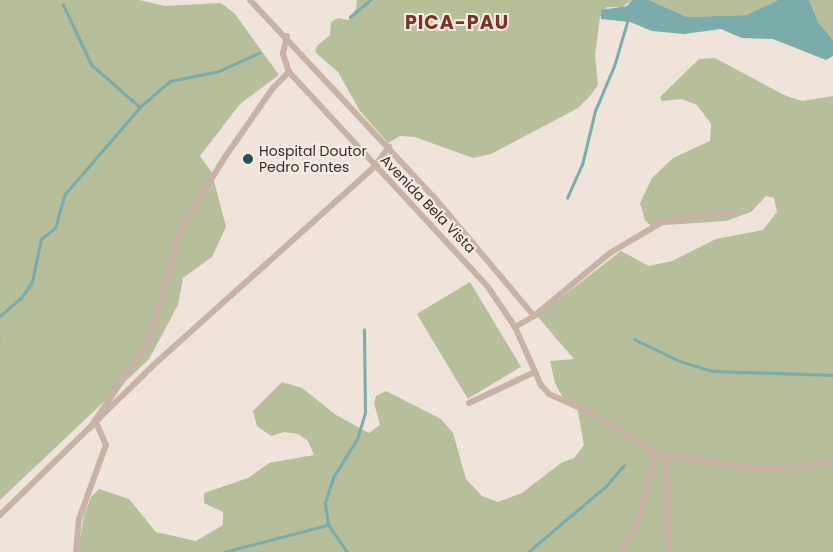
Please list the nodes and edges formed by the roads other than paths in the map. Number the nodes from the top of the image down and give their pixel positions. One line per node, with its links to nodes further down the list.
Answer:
1 (250, 0): 2 (street, Avenida Bela Vista)
2 (286, 36): 3 (street); 4 (street, Avenida Bela Vista)
3 (289, 72): 5 (street, Avenida Bela Vista); 11 (street)
4 (388, 147): 5 (street); 7 (street, Avenida Bela Vista)
5 (375, 166): 8 (street, Avenida Bela Vista); 11 (street)
6 (737, 212): 7 (street)
7 (534, 316): 8 (street)
8 (515, 327): 9 (street, Avenida Bela Vista)
9 (535, 372): 10 (street); 12 (street, Avenida Bela Vista)
10 (469, 403)
11 (96, 421): 15 (street); 16 (street)
12 (656, 453): 13 (street, Avenida Bela Vista); 17 (street)
13 (667, 456): 14 (street, Avenida Bela Vista); 18 (street)
14 (833, 462)
15 (0, 515)
16 (76, 552)
17 (620, 552)
18 (668, 552)

